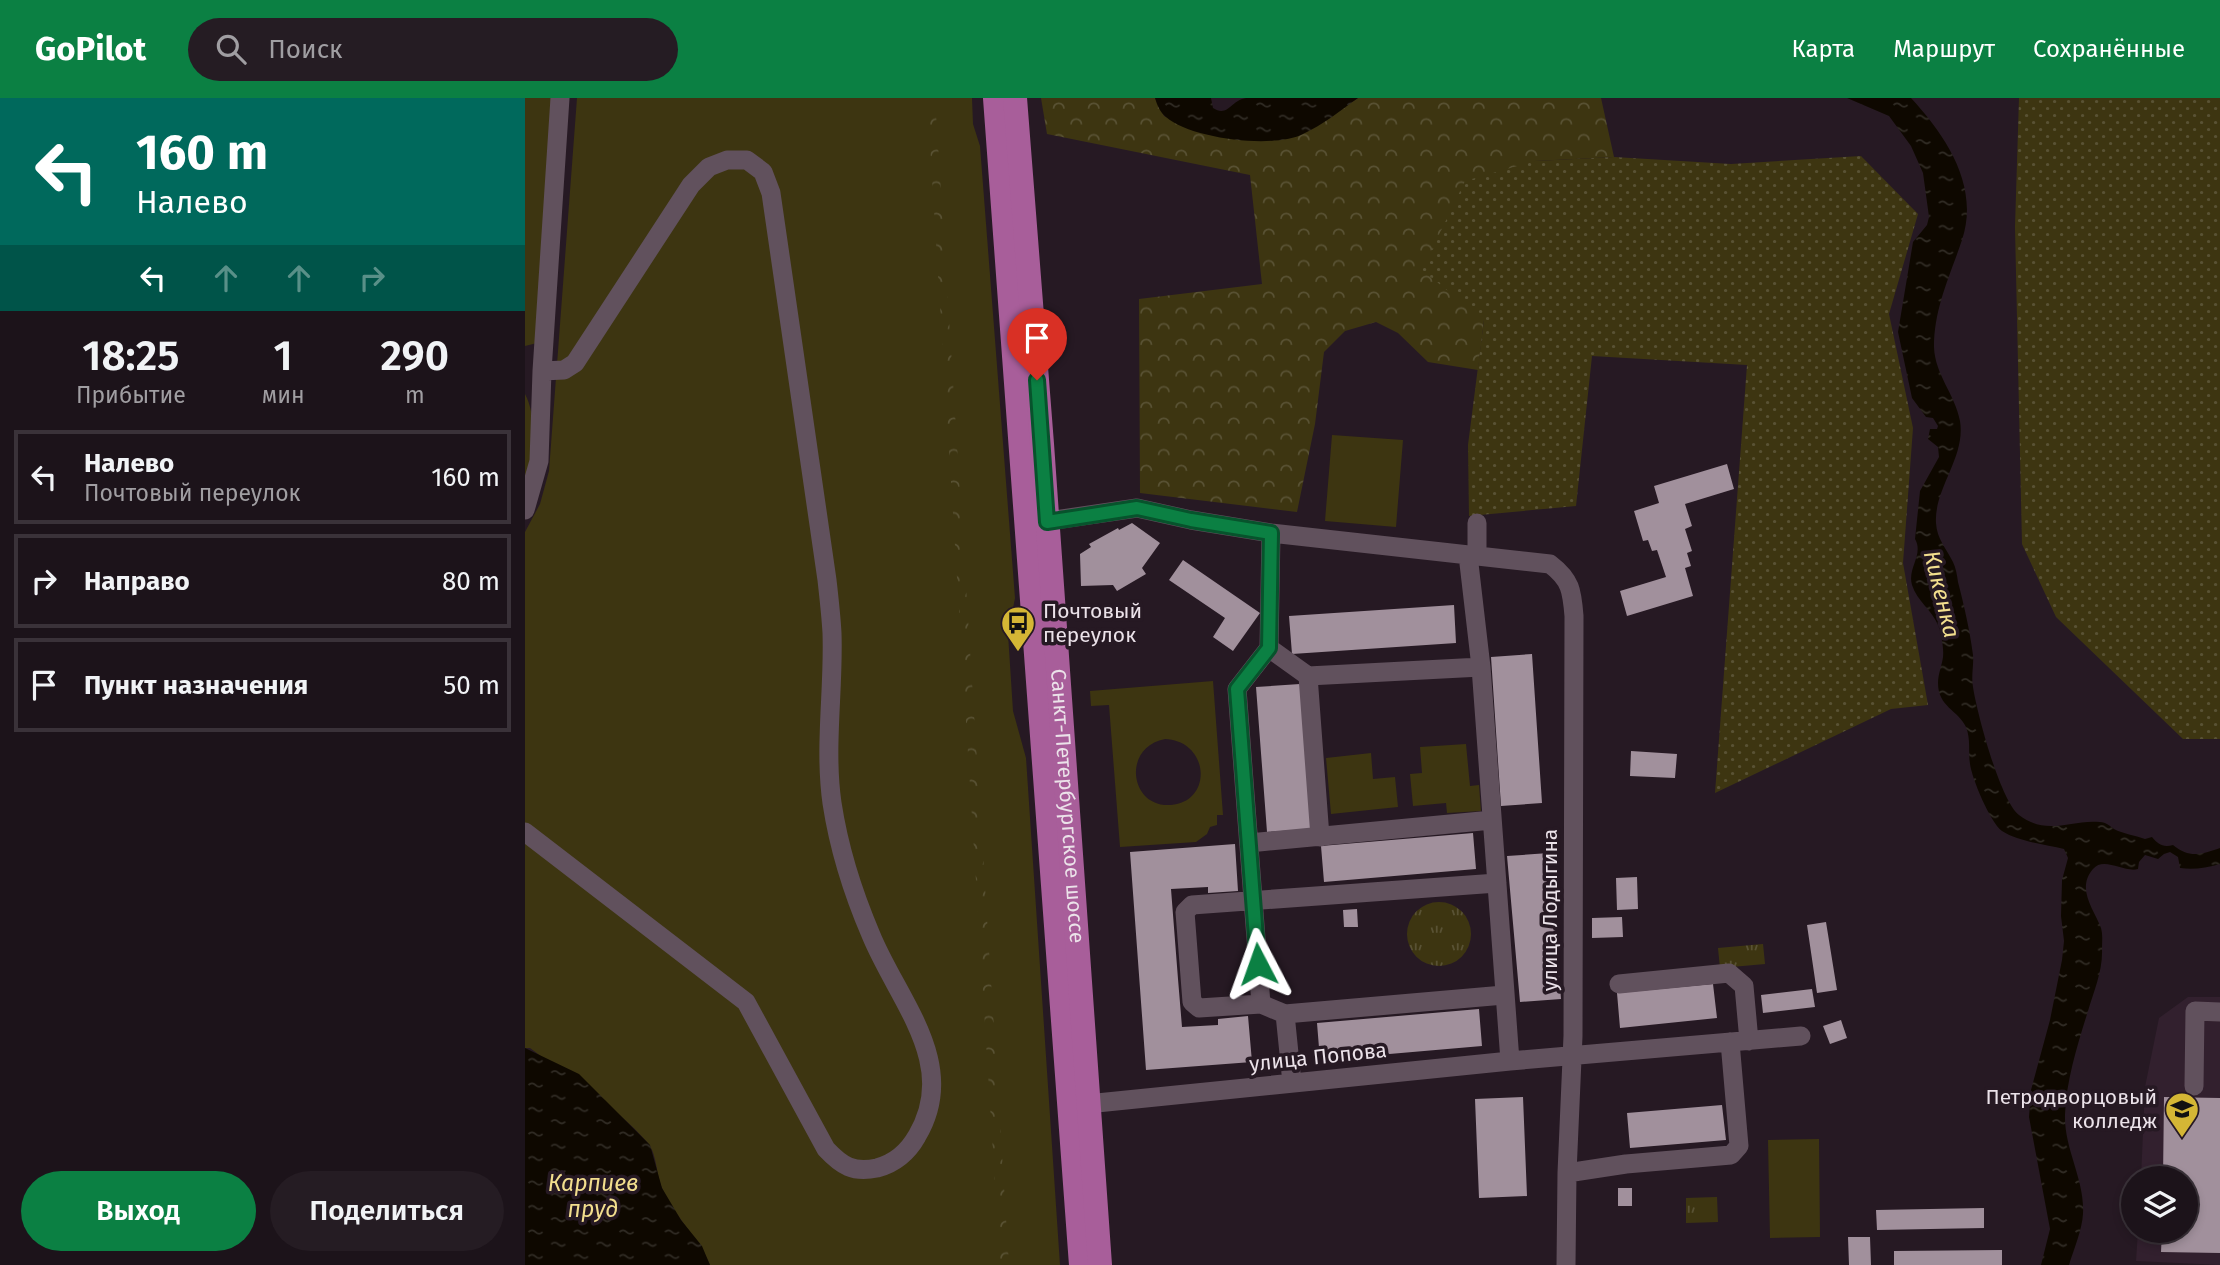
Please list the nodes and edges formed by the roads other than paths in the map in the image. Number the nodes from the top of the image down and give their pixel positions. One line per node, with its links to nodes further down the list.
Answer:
1 (560, 98): 4 (street)
2 (995, 98): 6 (main road, Санкт-Петербургское шоссе)
3 (1014, 98): 6 (main road, Санкт-Петербургское шоссе)
4 (542, 371): 5 (street); 14 (street)
5 (525, 510)
6 (1037, 522): 8 (street); 30 (main road, Санкт-Петербургское шоссе)
7 (1477, 523): 9 (street)
8 (1271, 533): 9 (street); 10 (street)
9 (1472, 555): 11 (street); 26 (street, улица Лодыгина)
10 (1269, 648): 12 (street); 16 (street)
11 (1481, 667): 12 (street); 13 (street)
12 (1308, 676): 15 (street)
13 (1492, 820): 15 (street); 17 (street)
14 (525, 832)
15 (1321, 837): 16 (street)
16 (1249, 843): 18 (street)
17 (1497, 883): 18 (street); 20 (street)
18 (1253, 901): 21 (street); 21 (street)
19 (1619, 984): 25 (street)
20 (1504, 995): 23 (street); 27 (street)
21 (1261, 1004): 23 (street)
22 (2220, 1012): 29 (street)
23 (1285, 1014): 28 (street)
24 (1801, 1036): 25 (street, улица Попова)
25 (1740, 1042): 26 (street, улица Попова); 31 (street)
26 (1571, 1055): 27 (street, улица Попова); 31 (street, улица Лодыгина)
27 (1510, 1061): 28 (street, улица Попова)
28 (1292, 1083): 30 (street, улица Попова)
29 (2194, 1086)
30 (1079, 1104): 32 (main road, Санкт-Петербургское шоссе); 33 (main road, Санкт-Петербургское шоссе)
31 (1567, 1173): 34 (street, улица Лодыгина)
32 (1081, 1265)
33 (1100, 1265)
34 (1566, 1265)

